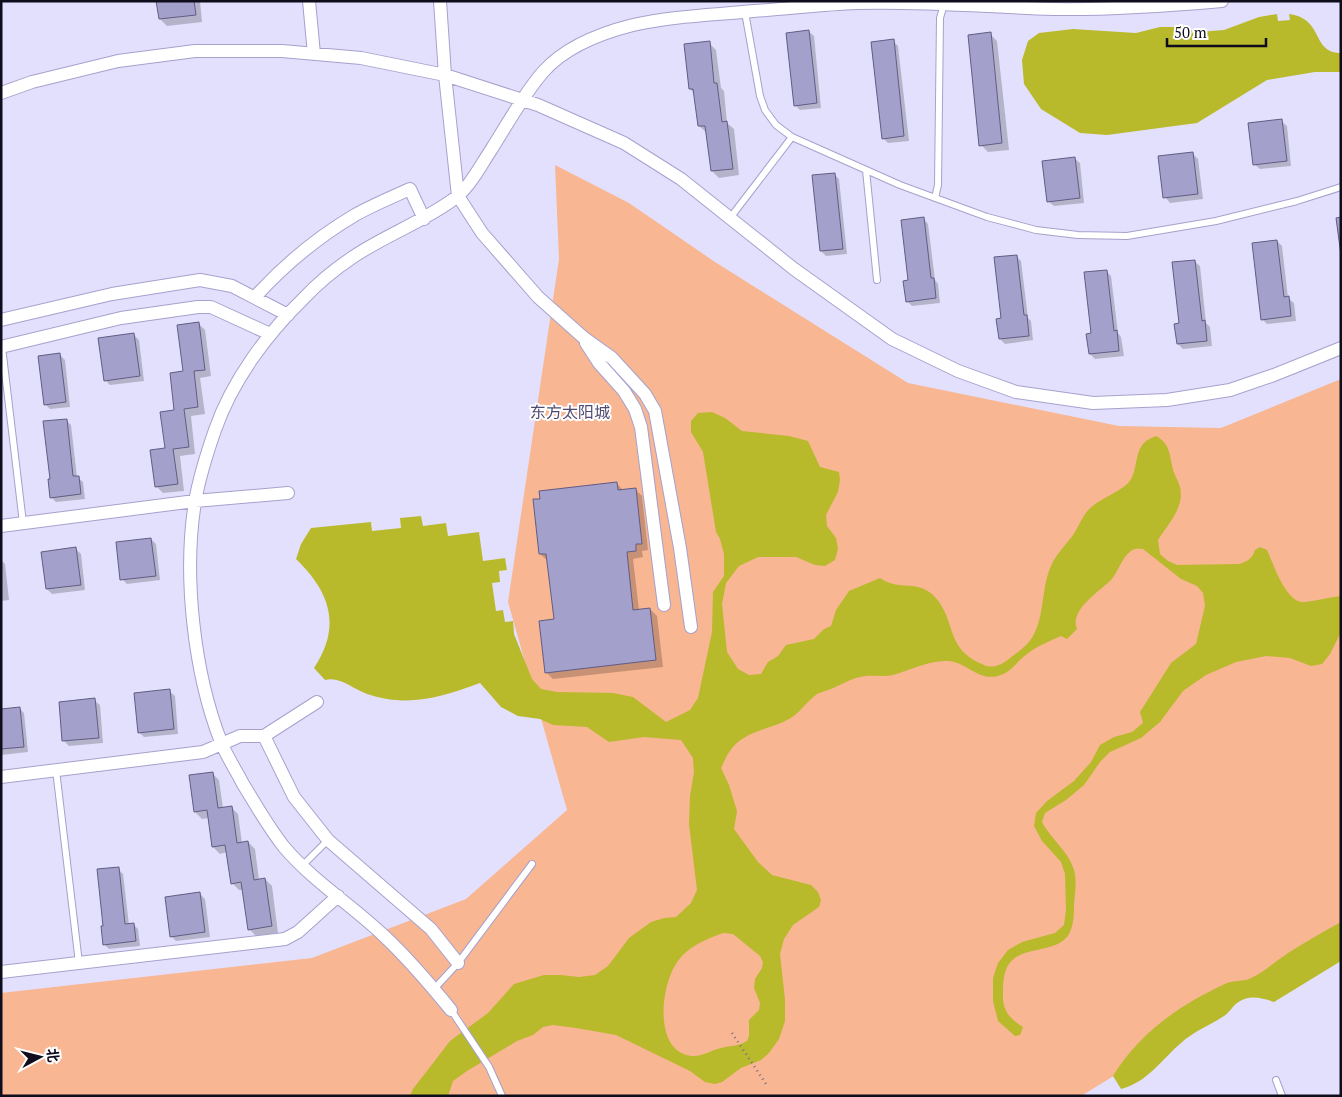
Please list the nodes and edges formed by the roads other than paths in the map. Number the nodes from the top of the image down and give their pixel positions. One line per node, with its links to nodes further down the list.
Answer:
1 (309, 1): 7 (street)
2 (440, 1): 8 (street)
3 (1222, 1): 5 (street)
4 (944, 4): 5 (street); 6 (street); 15 (lane)
5 (1125, 5)
6 (744, 12): 10 (street); 11 (lane)
7 (314, 54): 8 (street); 9 (street)
8 (444, 75): 10 (street); 14 (street)
9 (1, 93)
10 (523, 100): 14 (street); 16 (street)
11 (792, 137): 12 (lane); 16 (lane)
12 (866, 170): 15 (lane); 18 (lane)
13 (1341, 187): 15 (lane)
14 (458, 196): 17 (street); 23 (street)
15 (935, 198)
16 (730, 218): 25 (street)
17 (424, 219): 19 (street); 20 (street)
18 (877, 280)
19 (255, 297): 20 (street); 21 (street)
20 (288, 315): 22 (street)
21 (1, 320)
22 (270, 334): 24 (street); 27 (street)
23 (584, 338): 30 (street); 31 (street)
24 (1, 347): 28 (lane)
25 (1341, 348)
26 (288, 493): 27 (street)
27 (195, 501): 28 (street); 34 (street)
28 (23, 523): 29 (street)
29 (1, 526)
30 (664, 605)
31 (691, 627)
32 (317, 702): 33 (street)
33 (264, 736): 34 (street); 37 (street)
34 (222, 744): 35 (street); 39 (street)
35 (56, 770): 36 (street); 41 (lane)
36 (1, 777)
37 (328, 840): 39 (lane); 42 (street)
38 (532, 864): 42 (lane)
39 (302, 865): 40 (street)
40 (338, 896): 41 (street); 44 (street)
41 (78, 963): 43 (street)
42 (458, 963): 44 (lane)
43 (1, 972)
44 (434, 989): 45 (street)
45 (451, 1010): 47 (lane)
46 (1276, 1080): 48 (lane)
47 (502, 1093)
48 (1282, 1096)

